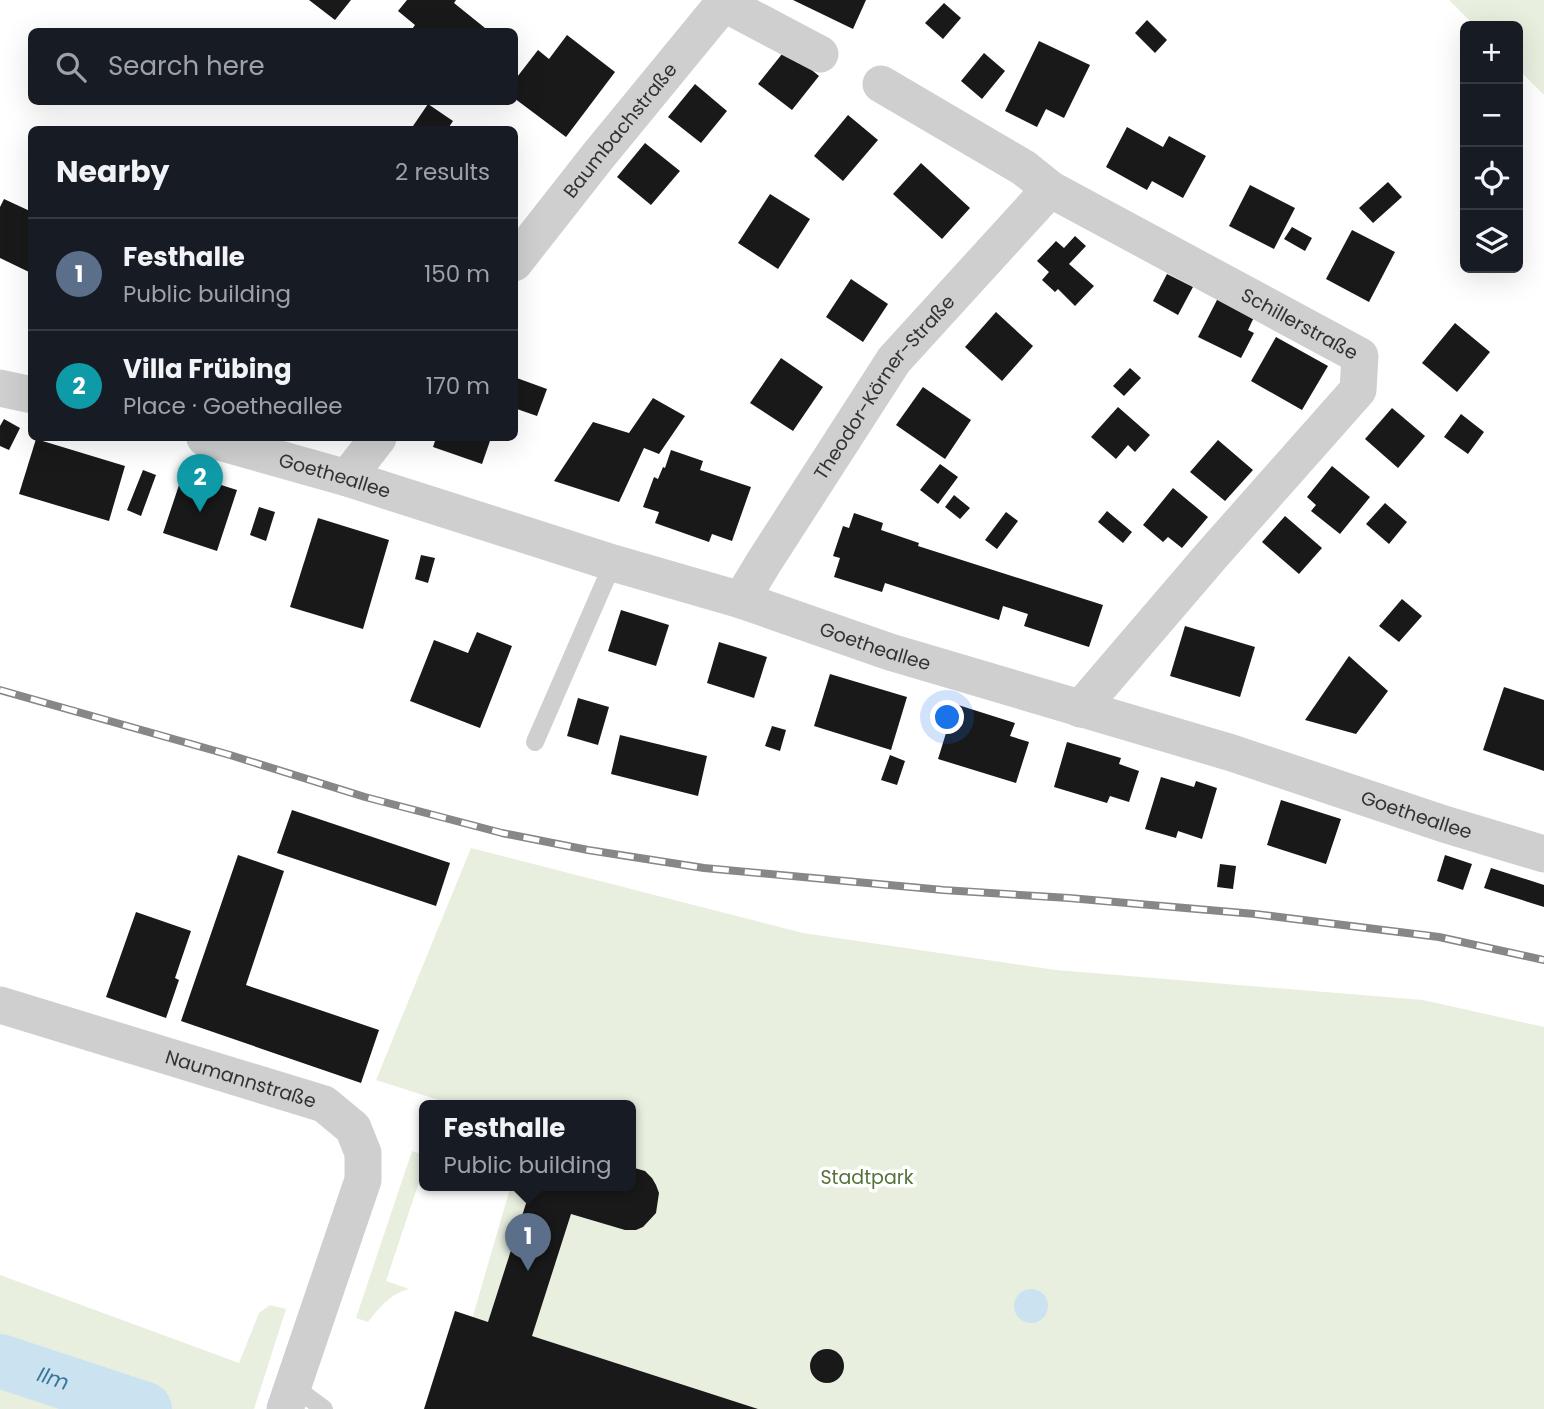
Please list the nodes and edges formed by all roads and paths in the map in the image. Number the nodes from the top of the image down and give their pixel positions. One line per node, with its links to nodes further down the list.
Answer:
1 (725, 1): 2 (street); 5 (street, Baumbachstraße)
2 (821, 54)
3 (881, 84): 4 (street, Schillerstraße)
4 (1050, 189): 12 (street, Theodor-Körner-Straße); 13 (street, Schillerstraße)
5 (518, 258)
6 (0, 388): 7 (street)
7 (28, 394)
8 (216, 441): 10 (street, Goetheallee)
9 (376, 441): 10 (street)
10 (347, 478): 11 (street, Goetheallee)
11 (613, 562): 12 (street, Goetheallee); 14 (lane)
12 (741, 600): 13 (street, Goetheallee)
13 (1080, 709): 15 (street, Goetheallee)
14 (535, 742)
15 (1544, 854)
16 (0, 1005): 17 (street, Naumannstraße)
17 (289, 1398): 18 (lane)
18 (324, 1409)

